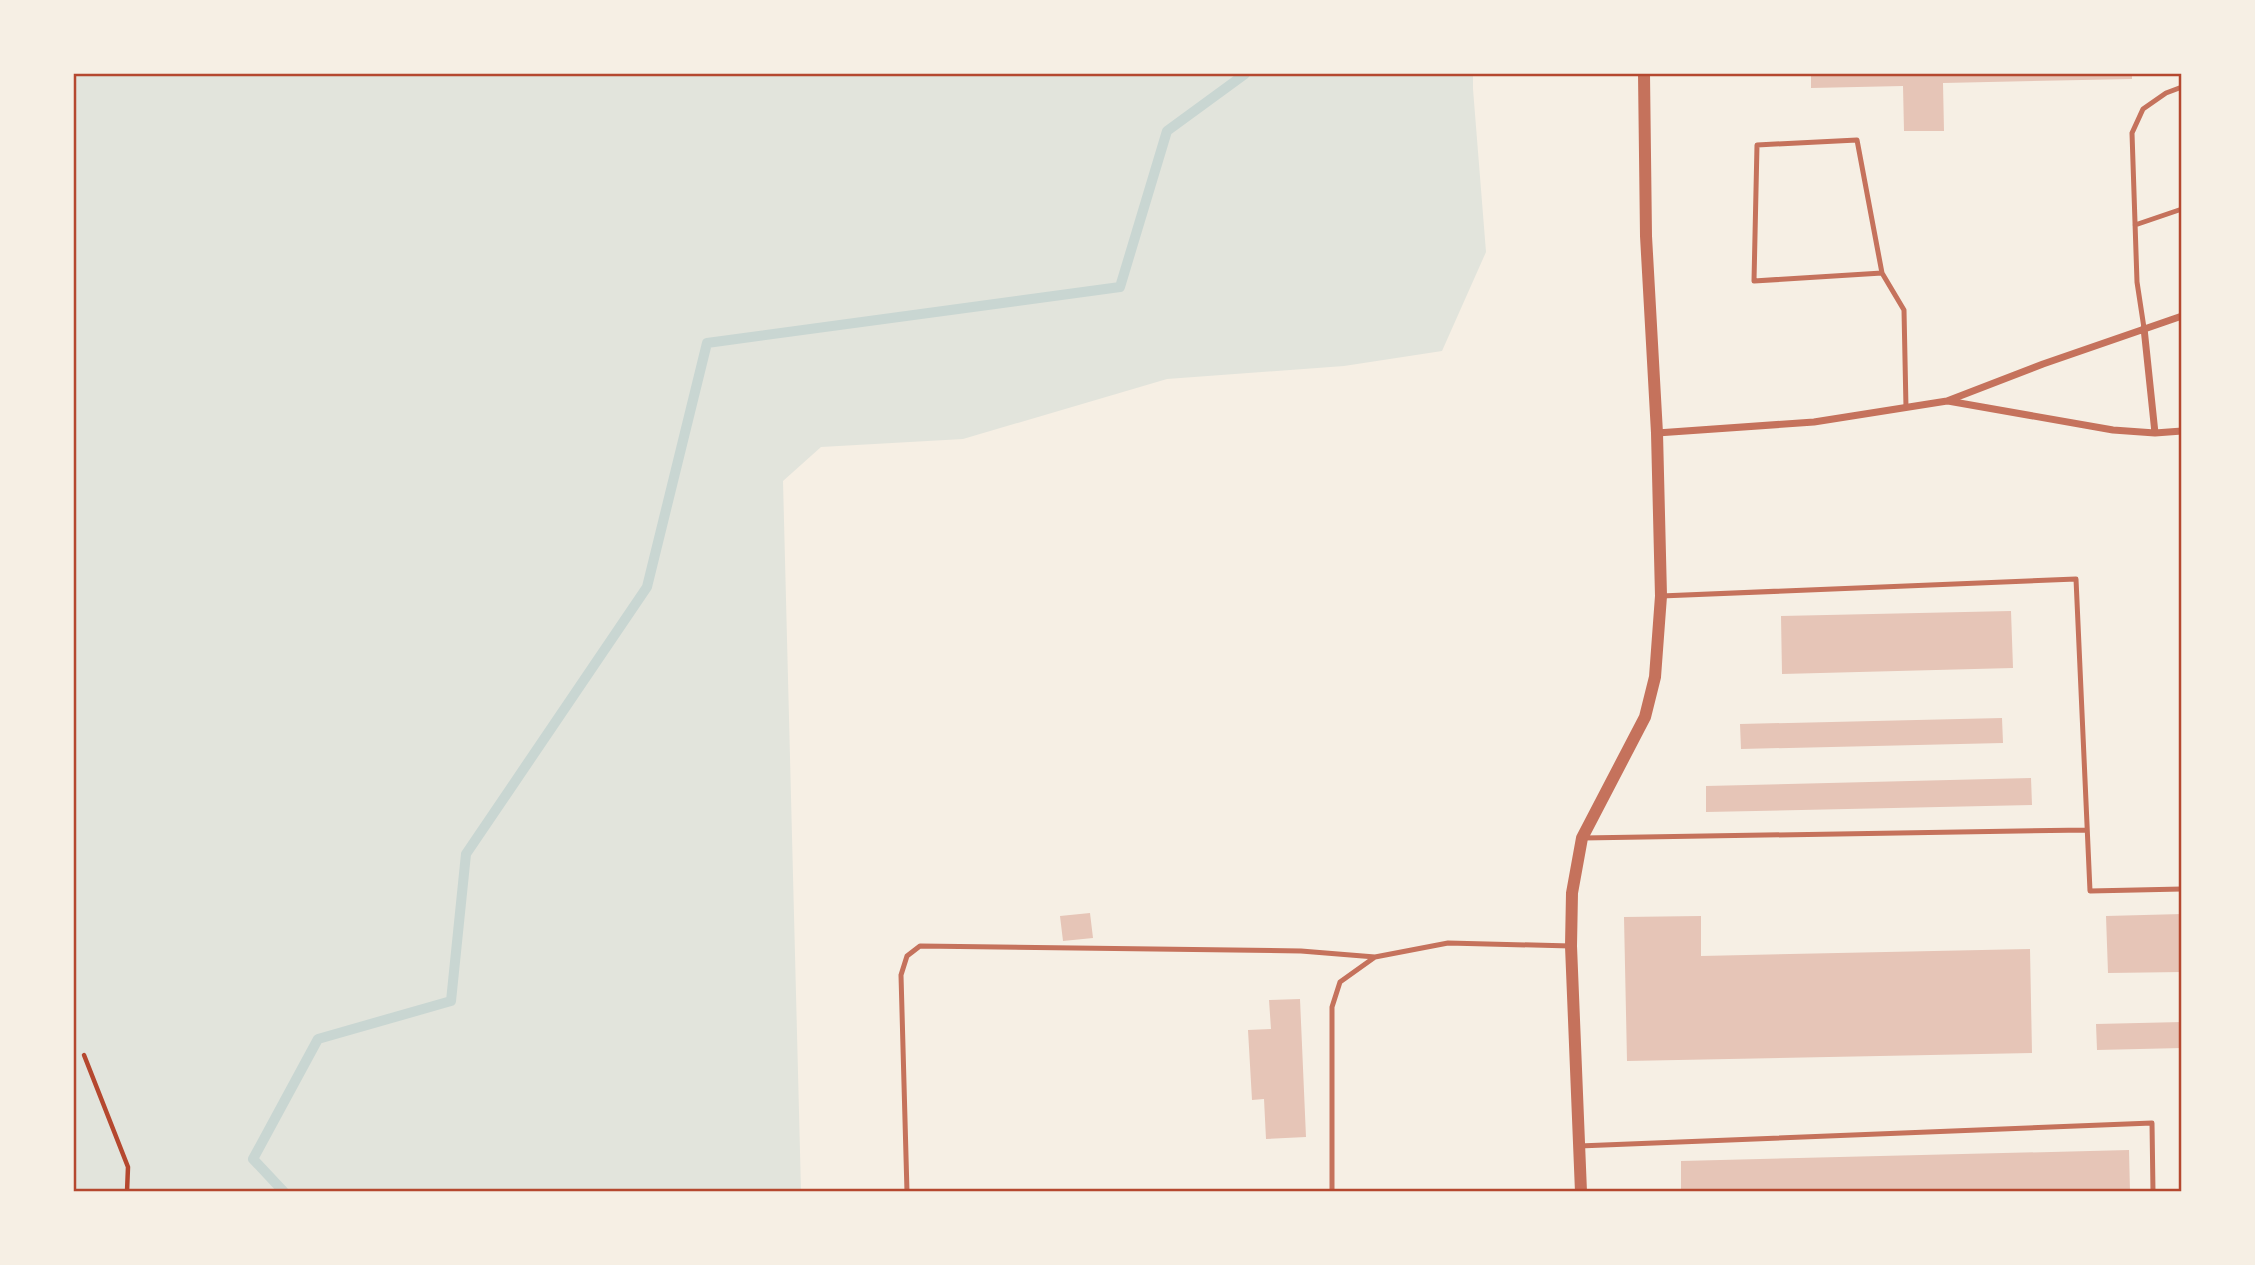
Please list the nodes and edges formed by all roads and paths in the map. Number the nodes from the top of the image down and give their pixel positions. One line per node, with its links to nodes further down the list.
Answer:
1 (1644, 74): 11 (street)
2 (2182, 87): 4 (lane)
3 (2182, 209): 4 (lane)
4 (2135, 225): 7 (lane)
5 (1882, 273): 5 (lane); 9 (lane)
6 (2182, 316): 7 (street)
7 (2144, 328): 8 (street); 12 (street)
8 (1947, 401): 9 (street); 12 (street)
9 (1906, 408): 11 (street)
10 (2182, 431): 12 (street)
11 (1657, 433): 13 (street)
12 (2155, 433)
13 (1661, 596): 14 (lane); 15 (street)
14 (2087, 830): 15 (lane); 16 (lane)
15 (1582, 838): 17 (street)
16 (2182, 889)
17 (1571, 946): 18 (lane); 20 (street)
18 (1376, 957): 22 (lane); 23 (lane)
19 (84, 1055): 21 (path)
20 (1579, 1146): 24 (street); 25 (lane)
21 (127, 1192)
22 (906, 1192)
23 (1332, 1192)
24 (1581, 1192)
25 (2153, 1192)

